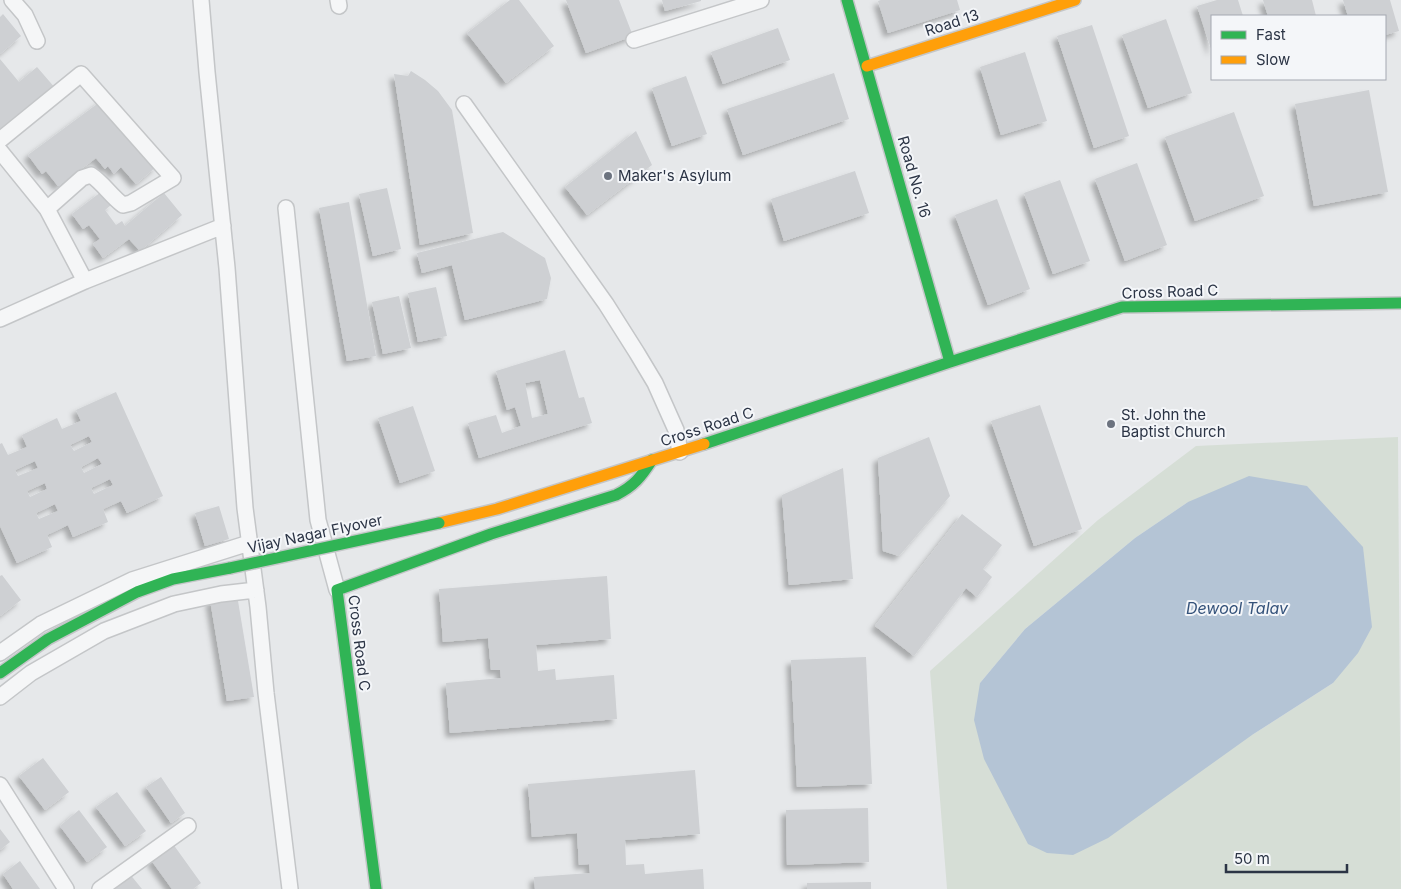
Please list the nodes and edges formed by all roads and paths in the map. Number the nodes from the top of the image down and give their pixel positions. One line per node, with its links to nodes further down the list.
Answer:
1 (12, 0): 7 (street)
2 (201, 0): 14 (street)
3 (761, 0): 6 (street)
4 (847, 0): 8 (main road, Road No. 16)
5 (1075, 0): 8 (main road, Road 13)
6 (634, 40)
7 (37, 41)
8 (867, 66): 18 (main road, Road No. 16)
9 (464, 104): 19 (street)
10 (0, 140): 13 (street)
11 (0, 151): 13 (street)
12 (286, 208): 23 (street)
13 (48, 209): 15 (street)
14 (223, 226): 15 (street); 21 (street)
15 (85, 281): 17 (street)
16 (1401, 303): 18 (main road, Cross Road C)
17 (0, 319)
18 (950, 362): 19 (main road, Cross Road C)
19 (680, 452): 20 (main road, Cross Road C)
20 (652, 460): 23 (main road, Cross Road C); 25 (main road, Vijay Nagar Flyover, bridge)
21 (249, 543): 22 (street); 24 (street)
22 (256, 590): 26 (street); 31 (street)
23 (337, 590): 32 (main road, Cross Road C)
24 (0, 653)
25 (0, 673)
26 (0, 697)
27 (0, 785): 29 (street)
28 (188, 826): 30 (street)
29 (66, 889)
30 (100, 889)
31 (290, 889)
32 (376, 889)

